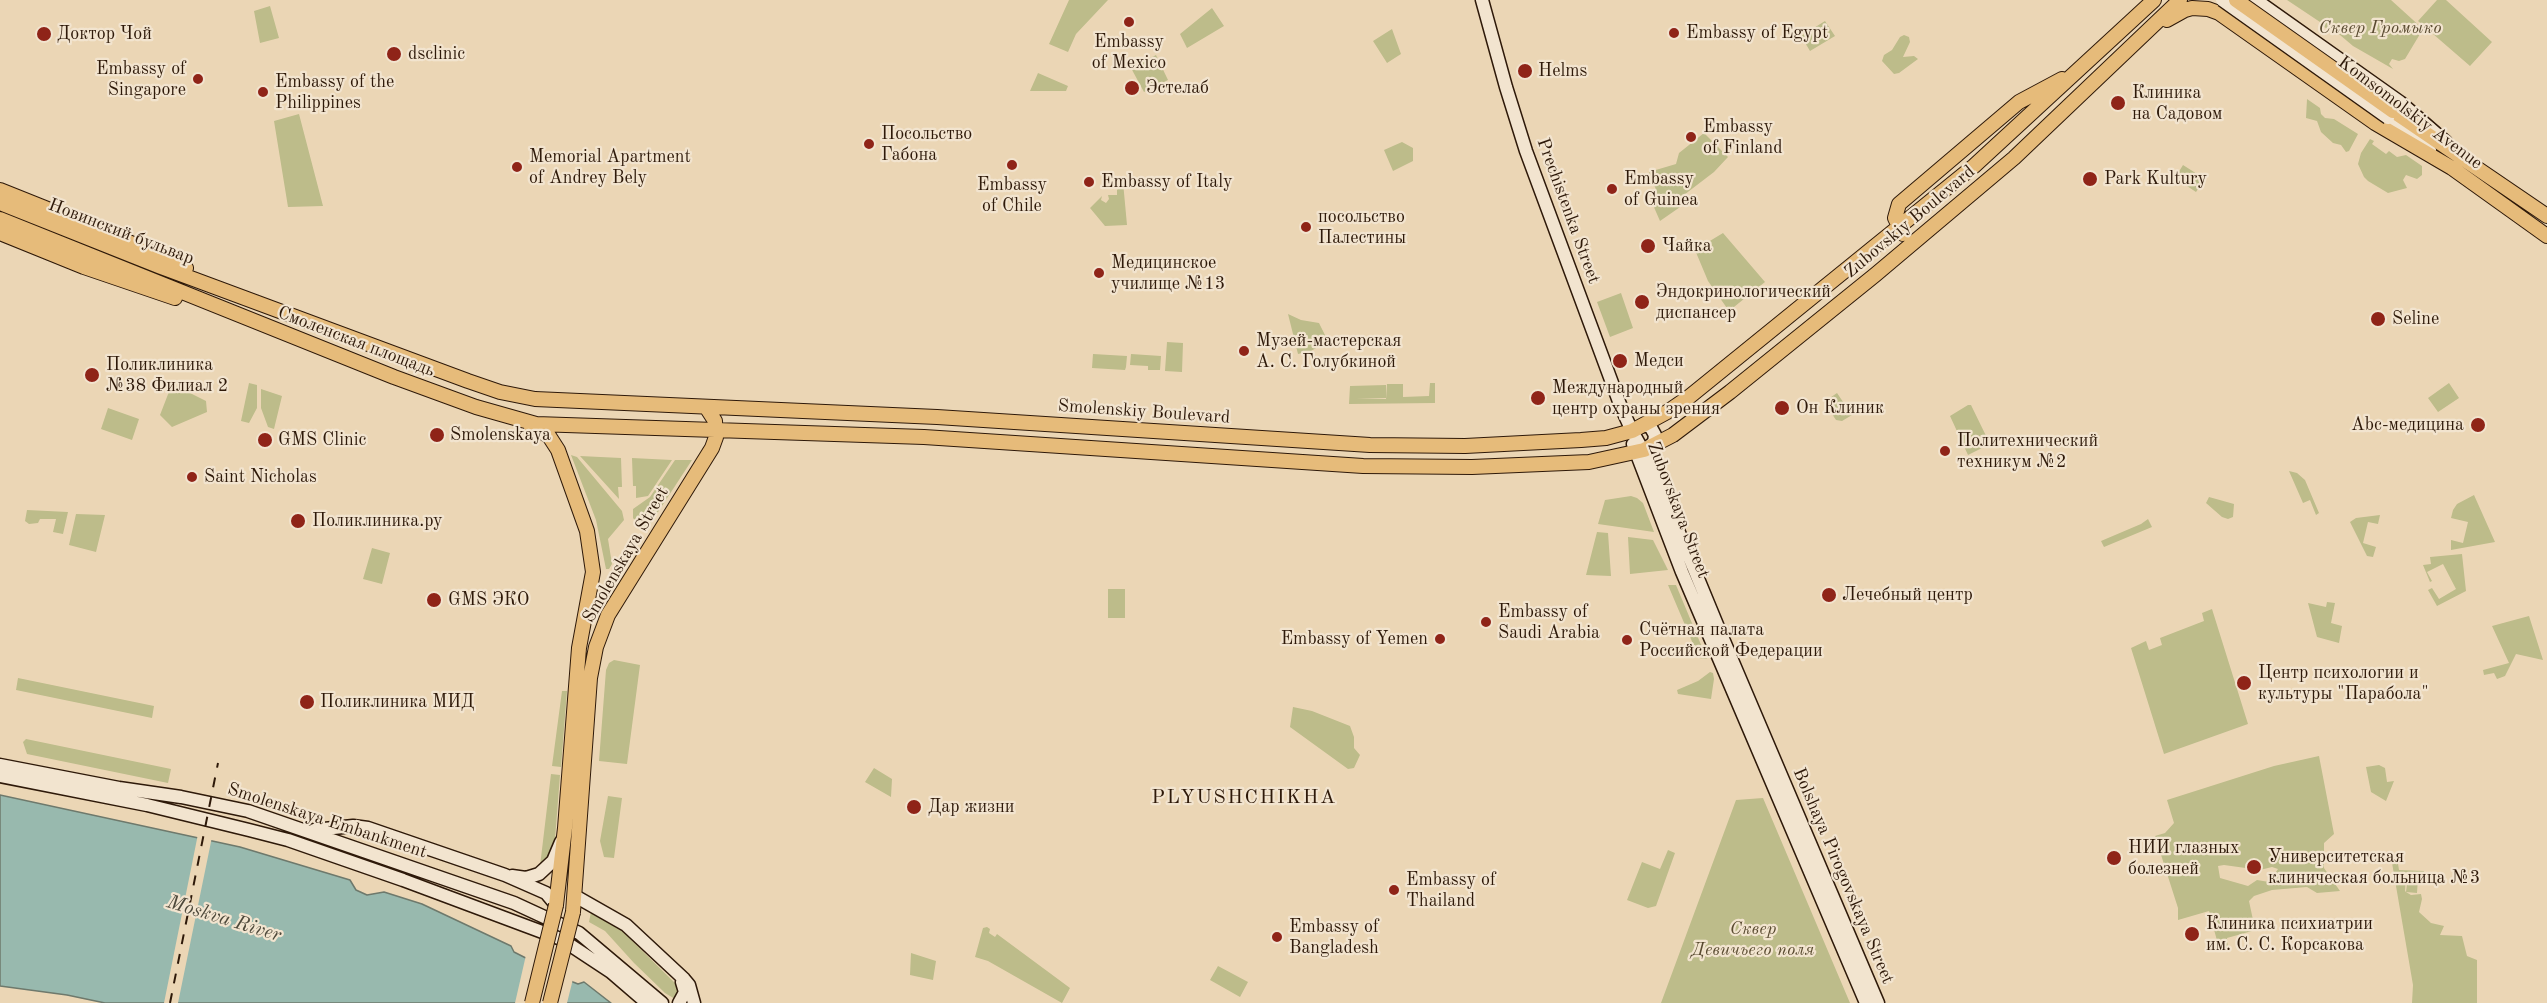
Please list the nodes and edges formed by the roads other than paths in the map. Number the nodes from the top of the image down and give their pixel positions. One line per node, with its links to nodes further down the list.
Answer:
1 (1482, 0): 25 (main road, Prechistenka Street)
2 (2201, 0): 7 (main road)
3 (2222, 0): 10 (main road, Komsomolskiy Avenue, bridge)
4 (2236, 0): 10 (main road, Komsomolskiy Avenue, bridge)
5 (2150, 3): 9 (main road, Zubovskiy Boulevard)
6 (2260, 3): 8 (main road); 11 (main road)
7 (2182, 5): 8 (main road); 20 (main road, Zubovskiy Boulevard)
8 (2242, 29): 12 (main road)
9 (2078, 70): 17 (main road, Zubovskiy Boulevard); 17 (main road)
10 (2390, 114): 11 (main road, Komsomolskiy Avenue); 12 (main road, Komsomolskiy Avenue)
11 (2462, 157): 15 (main road, Komsomolskiy Avenue)
12 (2452, 168): 19 (main road, Komsomolskiy Avenue)
13 (0, 190): 21 (main road)
14 (0, 203): 21 (main road, Новинский бульвар)
15 (2547, 216)
16 (0, 219): 22 (main road, Новинский бульвар)
17 (1899, 228): 20 (main road); 25 (main road, Zubovskiy Boulevard)
18 (0, 233): 22 (main road)
19 (2547, 236)
20 (1912, 245): 28 (main road, Zubovskiy Boulevard)
21 (231, 292): 23 (main road, Smolenskiy Boulevard)
22 (223, 310): 24 (main road, Смоленская площадь)
23 (706, 407): 26 (main road); 27 (main road, Smolenskiy Boulevard)
24 (523, 421): 26 (main road); 32 (main road, Smolenskaya Street)
25 (1637, 429): 27 (main road, Zubovskiy Boulevard); 28 (main road, Zubovskaya Street); 28 (main road)
26 (716, 430): 28 (main road, Zubovskiy Boulevard); 39 (main road, Smolenskaya Street)
27 (1581, 440)
28 (1639, 452): 30 (main road, Zubovskaya Street)
29 (0, 765): 33 (main road, Smolenskaya Embankment)
30 (1771, 766): 48 (main road, Bolshaya Pirogovskaya Street); 49 (main road, Bolshaya Pirogovskaya Street)
31 (0, 776): 36 (main road, Smolenskaya Embankment)
32 (566, 828): 38 (main road); 40 (main road, Smolenskaya Street)
33 (303, 829): 34 (main road); 35 (main road, Smolenskaya Embankment)
34 (363, 829): 35 (main road); 37 (main road); 38 (main road)
35 (333, 839): 36 (main road); 37 (main road, Smolenskaya Embankment)
36 (288, 840): 42 (main road, Smolenskaya Embankment)
37 (363, 850): 42 (main road, Smolenskaya Embankment)
38 (505, 875): 40 (main road)
39 (575, 896): 41 (main road); 44 (main road, Smolenskaya Street, bridge)
40 (556, 905): 43 (main road, Smolenskaya Street, bridge)
41 (674, 971): 46 (main road); 47 (main road)
42 (655, 1001): 45 (main road)
43 (532, 1003)
44 (550, 1003)
45 (667, 1003)
46 (679, 1003)
47 (694, 1003)
48 (1866, 1003)
49 (1878, 1003)

